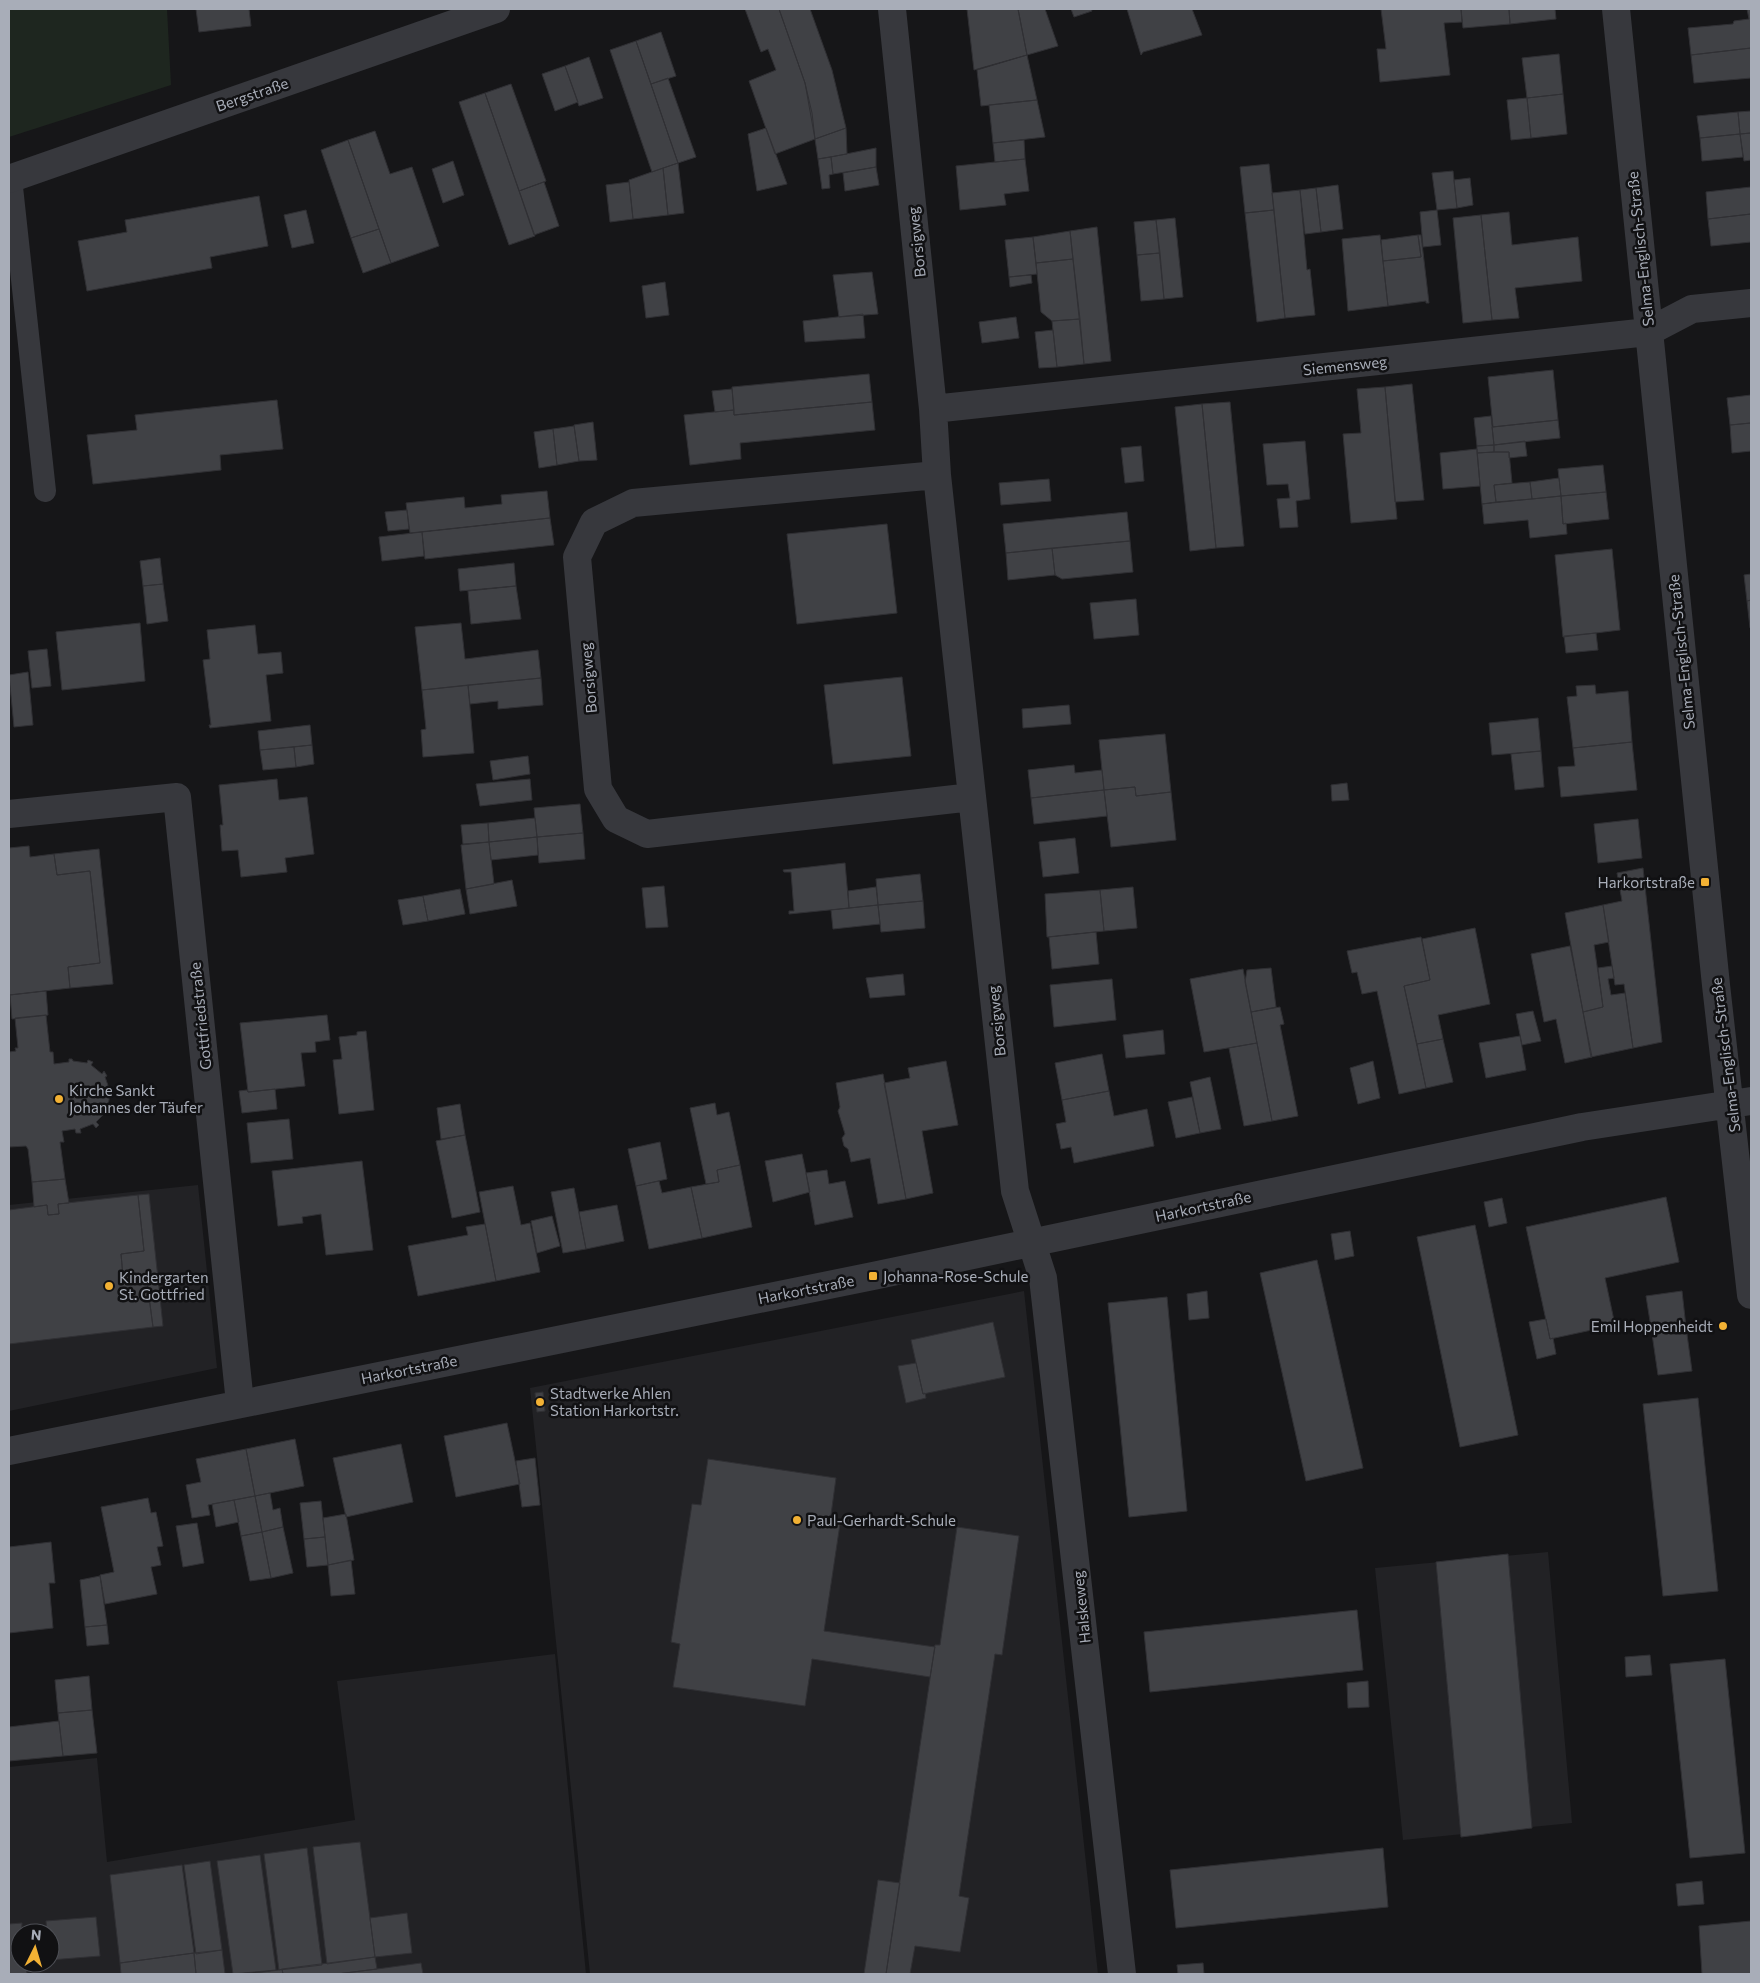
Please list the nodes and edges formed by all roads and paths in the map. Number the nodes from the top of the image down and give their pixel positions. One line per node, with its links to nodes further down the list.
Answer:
1 (496, 9): 4 (street, Bergstraße)
2 (892, 9): 7 (street, Borsigweg)
3 (1616, 9): 6 (street, Selma-Englisch-Straße)
4 (10, 179): 9 (lane)
5 (1751, 303): 6 (street, Siemensweg)
6 (1648, 332): 7 (street, Siemensweg); 12 (street, Selma-Englisch-Straße)
7 (933, 409): 8 (street, Borsigweg)
8 (937, 475): 10 (street, Borsigweg); 10 (street, Borsigweg)
9 (45, 491)
10 (972, 797): 13 (street, Borsigweg)
11 (9, 814): 15 (street, Gottfriedstraße)
12 (1741, 1102): 13 (street, Harkortstraße); 14 (street, Selma-Englisch-Straße)
13 (1032, 1242): 15 (street, Harkortstraße); 17 (street, Halskeweg)
14 (1751, 1295)
15 (240, 1403): 16 (street, Harkortstraße)
16 (9, 1451)
17 (1122, 1974)

